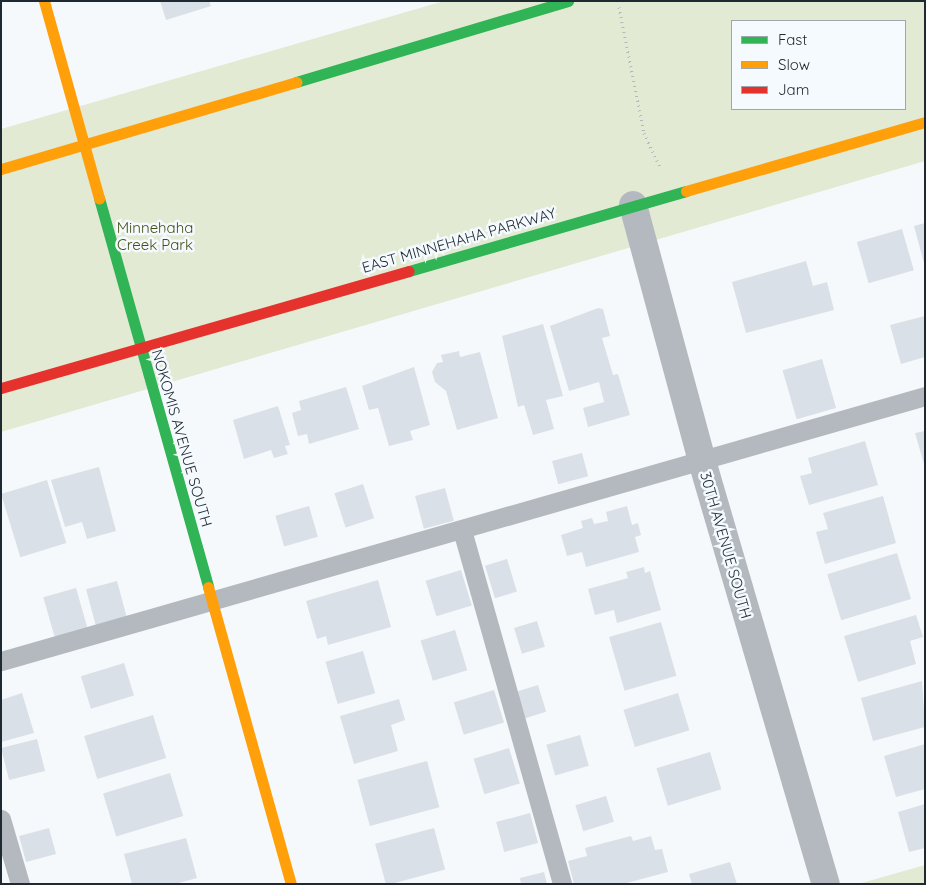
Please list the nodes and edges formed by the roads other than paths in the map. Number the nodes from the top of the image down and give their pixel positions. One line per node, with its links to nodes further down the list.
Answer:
1 (44, 1): 4 (street, NOKOMIS AVENUE SOUTH)
2 (568, 1): 4 (street)
3 (925, 122): 6 (street, EAST MINNEHAHA PARKWAY)
4 (84, 144): 5 (street); 7 (street, NOKOMIS AVENUE SOUTH)
5 (1, 169)
6 (632, 205): 7 (street, EAST MINNEHAHA PARKWAY); 10 (street, 30TH AVENUE SOUTH)
7 (140, 348): 8 (street, EAST MINNEHAHA PARKWAY); 12 (street, NOKOMIS AVENUE SOUTH)
8 (1, 388)
9 (925, 396): 10 (lane)
10 (702, 461): 11 (lane); 18 (street, 30TH AVENUE SOUTH)
11 (462, 530): 12 (lane); 17 (lane)
12 (214, 602): 13 (lane); 16 (street, NOKOMIS AVENUE SOUTH)
13 (1, 661)
14 (1, 819): 15 (lane)
15 (20, 884)
16 (291, 884)
17 (562, 884)
18 (826, 884)

